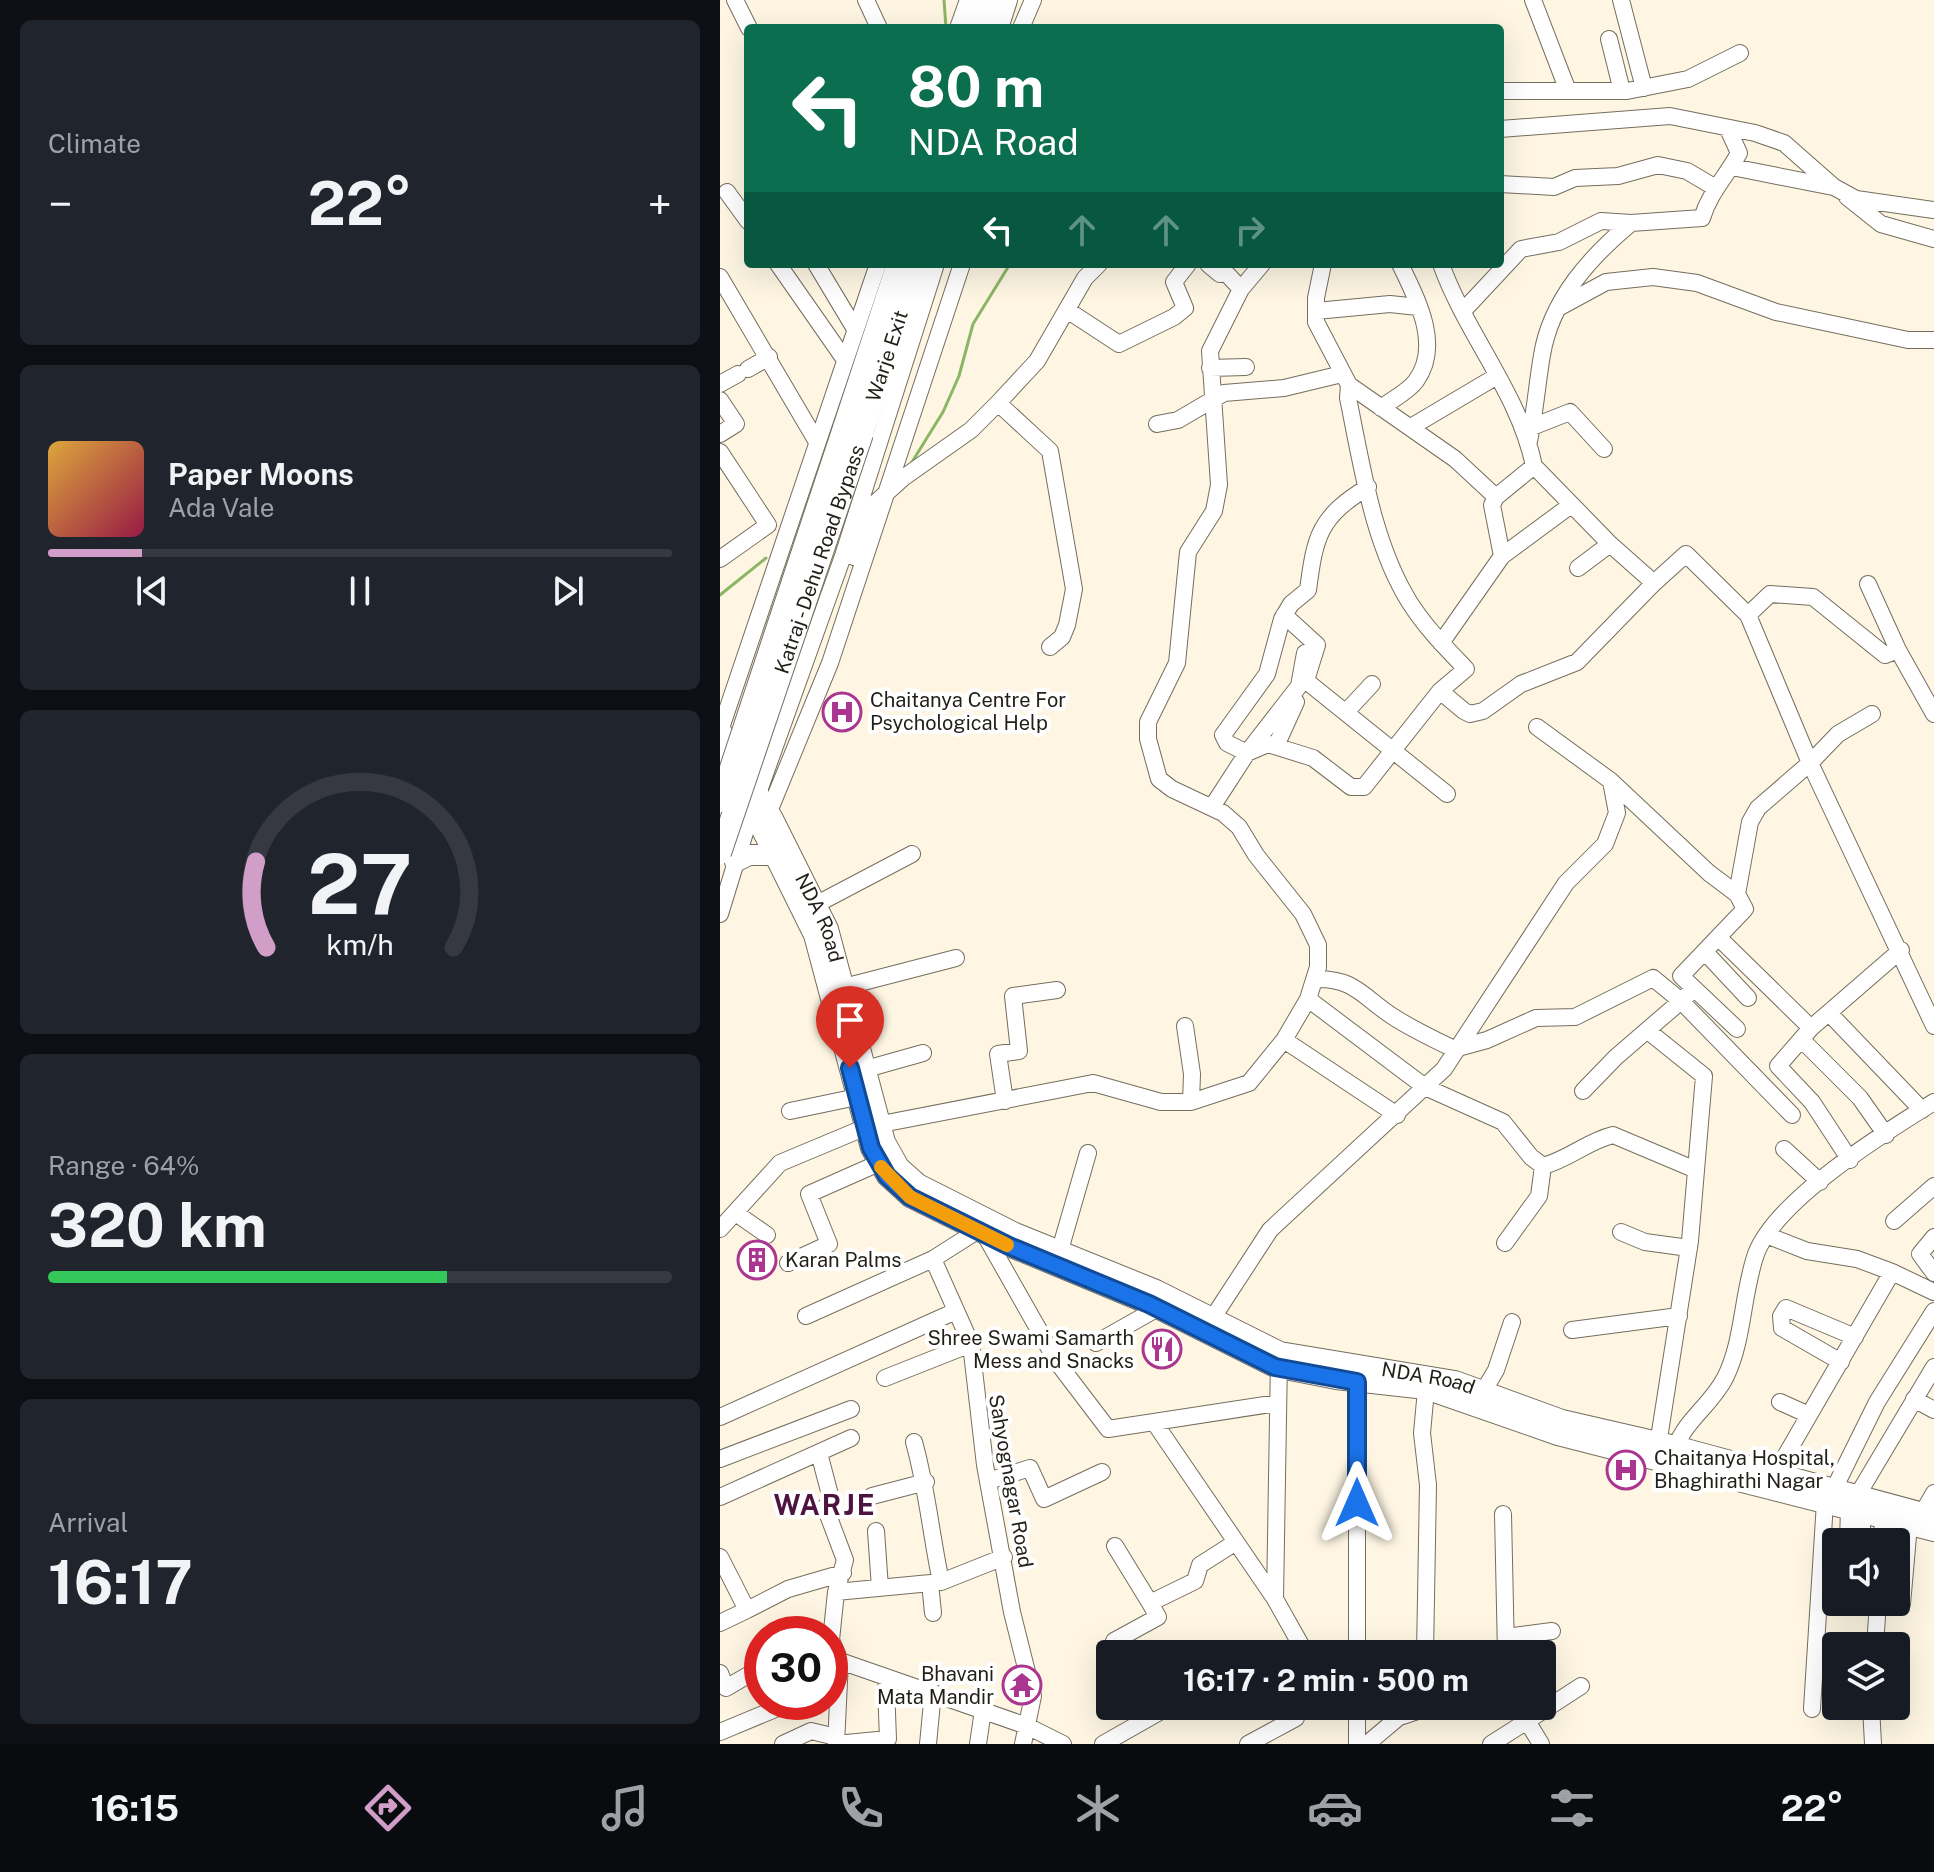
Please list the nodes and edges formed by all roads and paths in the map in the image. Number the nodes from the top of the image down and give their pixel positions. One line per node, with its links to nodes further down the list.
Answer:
1 (735, 0): 9 (street)
2 (866, 0): 10 (street)
3 (968, 0): 11 (street)
4 (984, 0): 12 (highway)
5 (1006, 0): 13 (highway)
6 (1033, 0): 14 (street)
7 (1533, 0): 19 (street)
8 (1621, 0): 17 (street)
9 (747, 24)
10 (877, 24)
11 (959, 24)
12 (976, 24)
13 (998, 24)
14 (1023, 24)
15 (1609, 39): 20 (street)
16 (1740, 53): 17 (street)
17 (1644, 88): 20 (street)
18 (1504, 91): 19 (street)
19 (1568, 91): 20 (street)
20 (1622, 91)
21 (1504, 129): 22 (street)
22 (1728, 129): 23 (street); 26 (street)
23 (1732, 167): 25 (street); 26 (street)
24 (1504, 184): 25 (street)
25 (1714, 187): 30 (street)
26 (1840, 191): 28 (street); 31 (street)
27 (727, 192): 29 (street)
28 (1934, 210)
29 (744, 211)
30 (1631, 223): 32 (street); 51 (street)
31 (1934, 239)
32 (1504, 267)
33 (781, 268): 58 (street)
34 (818, 268): 55 (street)
35 (877, 268): 55 (street, Warje Exit)
36 (897, 268): 70 (highway, Katraj - Dehu Road Bypass)
37 (916, 268): 70 (highway, Katraj - Dehu Road Bypass)
38 (935, 268): 110 (street, Warje Exit)
39 (961, 268): 78 (street)
40 (1096, 268): 52 (street)
41 (1185, 268): 52 (street)
42 (1213, 268): 49 (street)
43 (1259, 268): 49 (street)
44 (1322, 268): 53 (street)
45 (1402, 268): 50 (street)
46 (1443, 268): 54 (street)
47 (1503, 268): 54 (street)
48 (720, 277): 57 (street)
49 (1241, 289): 60 (street)
50 (1418, 307): 53 (street); 67 (street)
51 (1558, 308): 56 (street); 72 (street)
52 (1067, 310): 66 (street)
53 (1316, 311): 62 (street)
54 (1463, 311): 61 (street)
55 (855, 329): 58 (street, Warje Exit)
56 (1934, 340)
57 (769, 357): 63 (street); 73 (street)
58 (845, 360): 73 (street, Warje Exit)
59 (1246, 367): 60 (street)
60 (1210, 368): 65 (street)
61 (1497, 376): 69 (street); 72 (street)
62 (1346, 380): 65 (street); 67 (street); 77 (street)
63 (720, 384)
64 (720, 400): 71 (street)
65 (1211, 402): 68 (street); 109 (street)
66 (998, 403): 78 (street); 90 (street)
67 (1381, 408): 69 (street)
68 (1157, 424)
69 (1411, 427): 79 (street)
70 (853, 431): 108 (highway, Katraj - Dehu Road Bypass, bridge); 113 (highway, Katraj - Dehu Road Bypass, bridge)
71 (720, 434)
72 (1531, 434): 74 (street); 76 (street)
73 (817, 442): 100 (street, Warje Exit)
74 (1604, 449)
75 (723, 463): 83 (street)
76 (1534, 466): 79 (street); 80 (street)
77 (1368, 487): 87 (street); 89 (street)
78 (884, 495): 110 (street)
79 (1496, 497): 82 (street)
80 (1571, 505): 81 (street); 82 (street)
81 (1610, 544): 84 (street); 85 (street)
82 (1502, 556): 89 (street)
83 (720, 559)
84 (1578, 568)
85 (1654, 583): 88 (street); 95 (street)
86 (1868, 584): 91 (street)
87 (1284, 615): 93 (street); 103 (street)
88 (1748, 615): 91 (street); 105 (street)
89 (1441, 643): 95 (street)
90 (1050, 647)
91 (1898, 650): 98 (street)
92 (1305, 653): 103 (street)
93 (1305, 680): 96 (street); 101 (street)
94 (1372, 684): 96 (street)
95 (1440, 691): 102 (street)
96 (1346, 712): 102 (street)
97 (1872, 714): 105 (street)
98 (1934, 714)
99 (1537, 727): 106 (street)
100 (720, 730): 110 (main road, NDA Road)
101 (1276, 746): 102 (street); 103 (street)
102 (1395, 748): 107 (street)
103 (1247, 753): 109 (street)
104 (720, 759): 110 (main road, NDA Road)
105 (1810, 763): 114 (street); 118 (street)
106 (1611, 781): 114 (street); 135 (street)
107 (1447, 794)
108 (720, 801)
109 (1212, 807): 121 (street)
110 (760, 812): 112 (main road, NDA Road); 113 (street, Warje Exit); 115 (main road, NDA Road)
111 (912, 854): 115 (street)
112 (775, 855): 113 (main road); 140 (main road, NDA Road)
113 (728, 858): 116 (street, Warje Exit)
114 (1737, 894): 117 (street)
115 (817, 904): 122 (main road, NDA Road)
116 (720, 914)
117 (1719, 938): 119 (street); 133 (street)
118 (1901, 950): 128 (street); 130 (street)
119 (1705, 952): 123 (street); 125 (street)
120 (956, 958): 122 (street)
121 (1315, 979): 126 (street); 135 (street)
122 (844, 987): 137 (main road, NDA Road)
123 (1694, 989): 127 (street); 131 (street)
124 (1057, 990): 141 (street)
125 (1748, 998)
126 (1308, 999): 134 (street); 138 (street)
127 (1681, 1001): 132 (street); 135 (street); 146 (street)
128 (1829, 1013): 133 (street); 143 (street)
129 (1185, 1026): 142 (street)
130 (1934, 1026)
131 (1737, 1029)
132 (1648, 1031): 139 (street); 154 (street)
133 (1807, 1034): 148 (street); 151 (street)
134 (1284, 1040): 142 (street); 145 (street)
135 (1454, 1049): 138 (street)
136 (923, 1053): 137 (street)
137 (866, 1069): 147 (main road, NDA Road)
138 (1425, 1087): 145 (street); 153 (street)
139 (1583, 1091)
140 (857, 1097): 144 (street); 147 (main road, NDA Road)
141 (1005, 1101): 142 (street); 147 (street)
142 (1191, 1102)
143 (1928, 1106): 148 (street)
144 (790, 1111)
145 (1397, 1115): 178 (street)
146 (1792, 1115)
147 (873, 1125): 152 (main road, NDA Road); 157 (street); 159 (main road, NDA Road)
148 (1886, 1135): 151 (street)
149 (1784, 1149): 155 (street)
150 (1088, 1153): 167 (street)
151 (1850, 1160): 155 (street)
152 (879, 1163): 159 (main road, NDA Road); 169 (street)
153 (1543, 1166): 154 (street); 165 (street)
154 (1696, 1170): 166 (street)
155 (1820, 1182): 163 (street)
156 (1934, 1186): 158 (street)
157 (737, 1214): 160 (street); 162 (street)
158 (1894, 1221)
159 (983, 1228): 167 (main road, NDA Road); 168 (street); 173 (main road, NDA Road); 198 (street)
160 (720, 1229)
161 (1621, 1232): 166 (street)
162 (767, 1235)
163 (1766, 1235): 170 (street); 201 (street)
164 (1934, 1237): 171 (street)
165 (1505, 1243)
166 (1689, 1248): 177 (street)
167 (1060, 1250): 178 (main road, NDA Road)
168 (933, 1259): 174 (street, Sahyognagar Road); 176 (street)
169 (788, 1263)
170 (1892, 1272): 172 (street); 181 (street)
171 (1934, 1273)
172 (1934, 1292)
173 (1158, 1308): 182 (street); 184 (main road, NDA Road)
174 (956, 1311): 183 (street, Sahyognagar Road); 197 (street)
175 (1934, 1311): 209 (street)
176 (806, 1316)
177 (1679, 1316): 180 (street); 201 (street)
178 (1212, 1319): 184 (main road, NDA Road)
179 (1512, 1322): 190 (street)
180 (1572, 1330)
181 (1855, 1337): 185 (street); 185 (street)
182 (1096, 1343)
183 (971, 1344): 187 (street); 206 (street, Sahyognagar Road)
184 (1279, 1360): 188 (main road, NDA Road); 189 (main road, NDA Road); 193 (street)
185 (1841, 1362): 196 (street)
186 (1933, 1372): 191 (street)
187 (885, 1378)
188 (1427, 1381): 189 (main road, NDA Road); 190 (main road, NDA Road); 201 (main road, NDA Road); 238 (street)
189 (1357, 1382): 237 (street)
190 (1483, 1392): 201 (main road, NDA Road)
191 (1914, 1399): 195 (street); 212 (street)
192 (1780, 1402): 196 (street)
193 (1277, 1403): 198 (street); 228 (street)
194 (851, 1409): 203 (street)
195 (1934, 1410)
196 (1809, 1415): 205 (street)
197 (720, 1417)
198 (1154, 1422): 219 (street)
199 (851, 1438): 202 (street)
200 (914, 1442): 207 (street)
201 (1665, 1452): 205 (main road, NDA Road); 209 (main road, NDA Road)
202 (819, 1453): 211 (street); 223 (street)
203 (720, 1459)
204 (1102, 1472): 206 (street)
205 (1775, 1474): 209 (main road, NDA Road)
206 (988, 1481): 222 (street, Sahyognagar Road)
207 (926, 1482): 210 (street); 225 (street)
208 (1934, 1493): 214 (street)
209 (1829, 1495): 212 (main road, NDA Road); 248 (street)
210 (872, 1496)
211 (720, 1497)
212 (1863, 1509): 214 (main road, NDA Road); 214 (main road, NDA Road); 215 (street); 216 (street); 217 (street)
213 (1503, 1514): 239 (street)
214 (1925, 1521): 224 (street)
215 (1854, 1528)
216 (1862, 1528)
217 (1874, 1528)
218 (876, 1531): 226 (street)
219 (1236, 1542): 228 (street); 229 (street)
220 (1115, 1546): 229 (street)
221 (720, 1557): 230 (street)
222 (1004, 1557): 225 (street); 259 (street, Sahyognagar Road)
223 (843, 1573): 227 (street); 230 (street)
224 (1910, 1575)
225 (936, 1583): 226 (street); 231 (street)
226 (880, 1588): 227 (street)
227 (836, 1592): 232 (street)
228 (1275, 1599): 236 (street)
229 (1150, 1603): 235 (street)
230 (747, 1610): 233 (street)
231 (933, 1613)
232 (833, 1616)
233 (720, 1623)
234 (1552, 1631): 240 (street)
235 (1116, 1640)
236 (1298, 1640)
237 (1357, 1640)
238 (1425, 1640)
239 (1506, 1640)
240 (1524, 1640)
241 (848, 1664): 246 (street)
242 (720, 1673): 243 (street)
243 (744, 1678)
244 (1581, 1686): 247 (street)
245 (886, 1687): 261 (street)
246 (933, 1692): 249 (street); 263 (street)
247 (1556, 1698)
248 (1812, 1709)
249 (983, 1710): 259 (street); 264 (street)
250 (749, 1720): 260 (street)
251 (837, 1720): 261 (street)
252 (1145, 1720): 267 (street)
253 (1292, 1720): 268 (street)
254 (1357, 1720): 269 (street)
255 (1396, 1720): 270 (street)
256 (1517, 1720): 271 (street)
257 (1528, 1720): 272 (street)
258 (1872, 1720): 273 (street)
259 (1027, 1726): 265 (street, Sahyognagar Road); 266 (street)
260 (720, 1732)
261 (836, 1742): 262 (street)
262 (783, 1744)
263 (928, 1744)
264 (978, 1744)
265 (1023, 1744)
266 (1063, 1744)
267 (1103, 1744)
268 (1248, 1744)
269 (1357, 1744)
270 (1367, 1744)
271 (1491, 1744)
272 (1541, 1744)
273 (1873, 1744)

